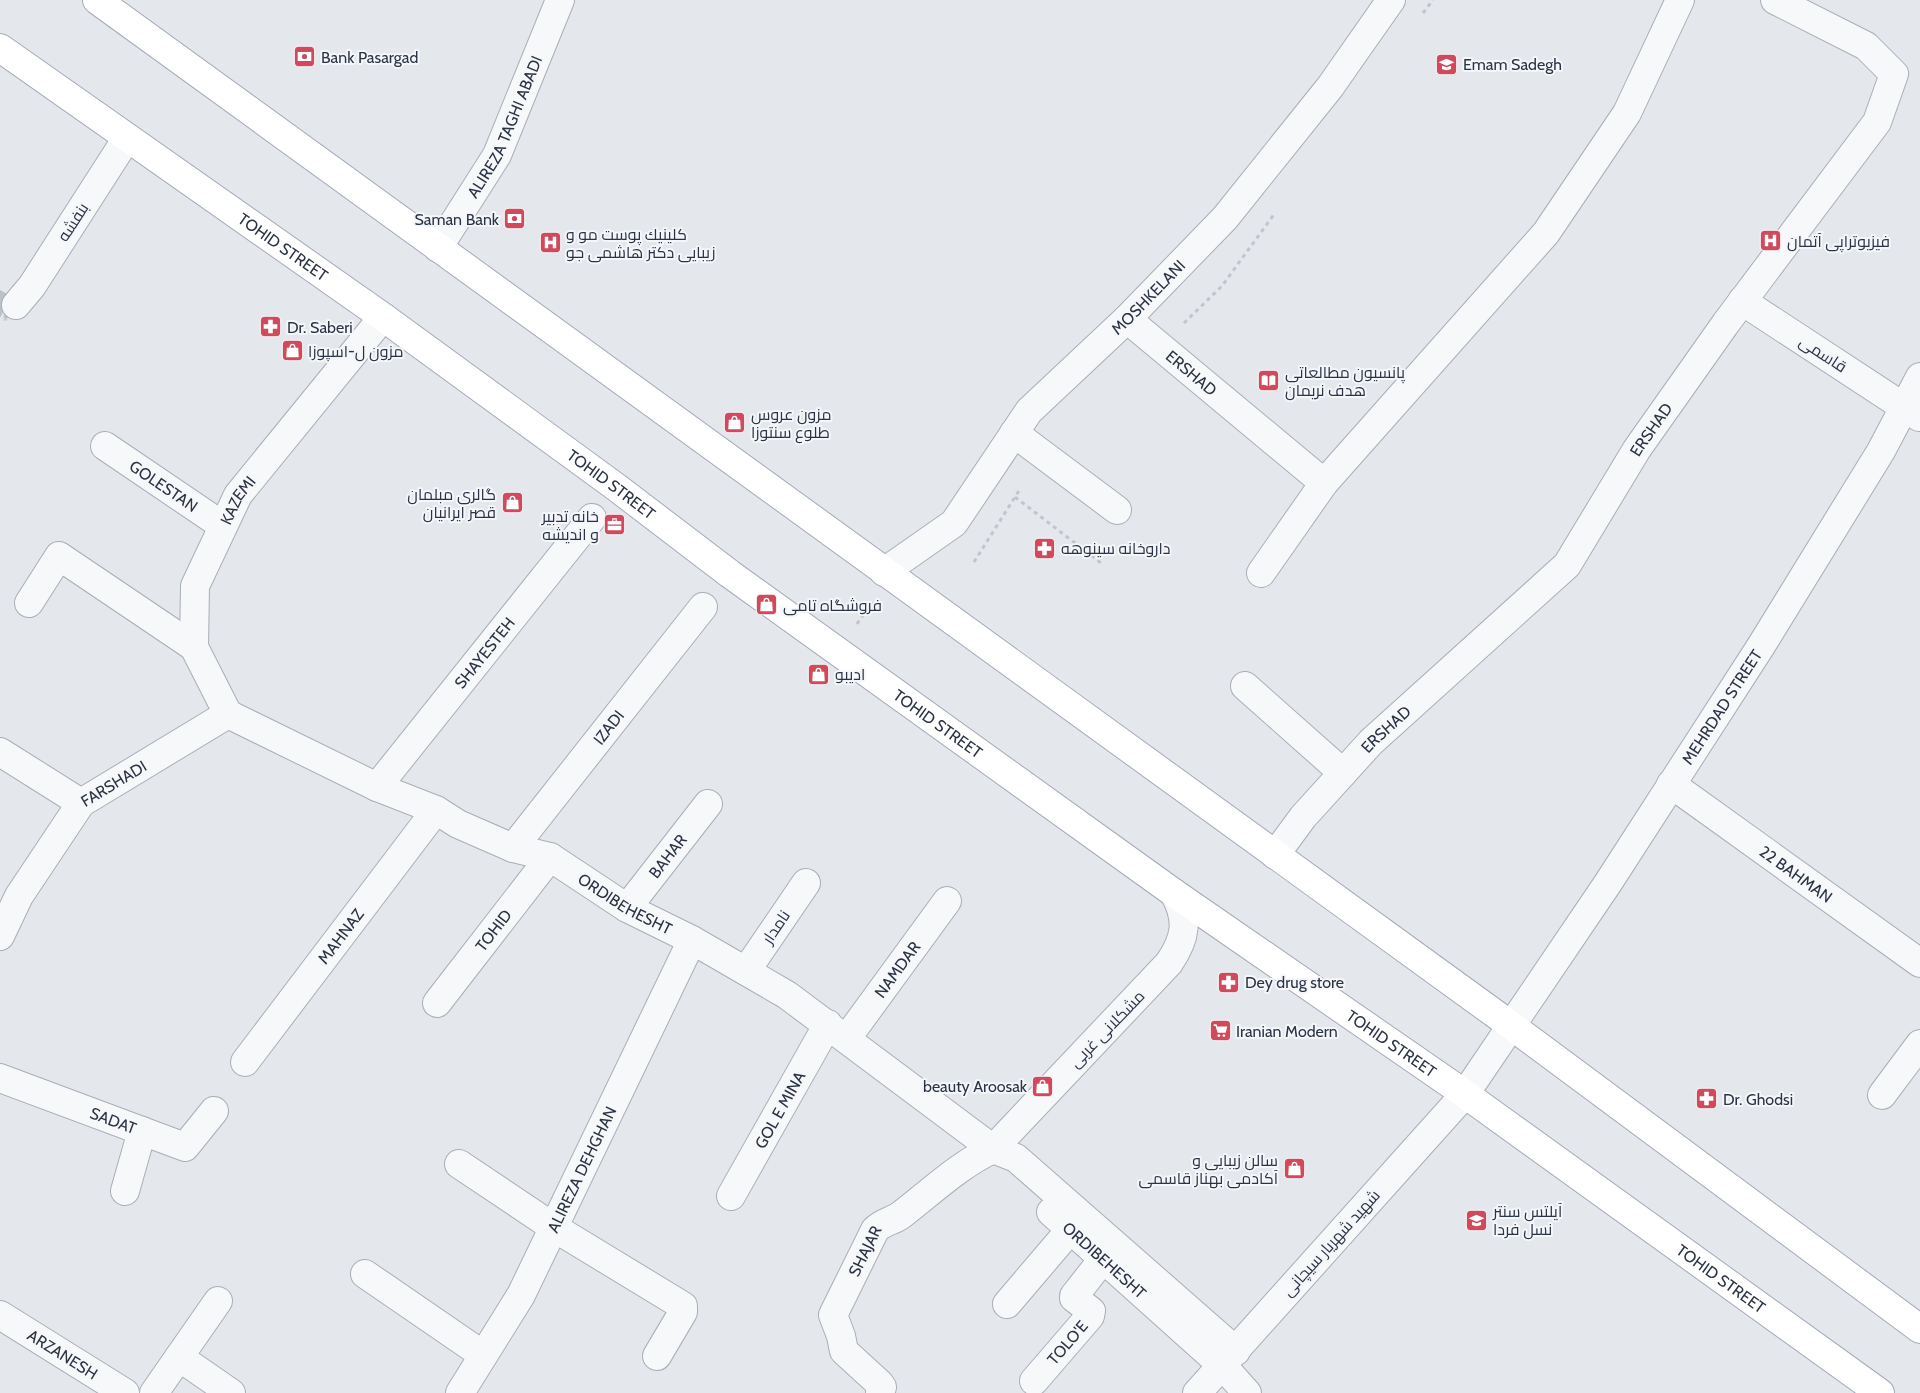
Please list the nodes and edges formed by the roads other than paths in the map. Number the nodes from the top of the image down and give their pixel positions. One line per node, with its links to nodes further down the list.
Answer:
1 (97, 0): 8 (main road)
2 (560, 0): 8 (street, ALIREZA TAGHI ABADI)
3 (1391, 0): 12 (street, MOSHKELANI)
4 (1680, 0): 17 (street)
5 (1775, 0): 9 (street, ERSHAD)
6 (0, 48): 7 (main road, TOHID STREET)
7 (127, 138): 10 (street, بنفشه); 11 (main road, TOHID STREET)
8 (438, 248): 22 (main road)
9 (1742, 301): 14 (street, قاسمی); 29 (street, ERSHAD)
10 (16, 305)
11 (383, 317): 20 (street, KAZEMI); 39 (main road, TOHID STREET)
12 (1127, 319): 15 (street, MOSHKELANI); 17 (street, ERSHAD)
13 (1920, 377): 14 (street, MEHRDAD STREET)
14 (1912, 412): 30 (street, MEHRDAD STREET)
15 (1014, 433): 18 (street); 22 (street, MOSHKELANI)
16 (105, 446): 20 (street, GOLESTAN)
17 (1324, 483): 21 (street)
18 (1117, 510)
19 (592, 518): 31 (street, SHAYESTEH)
20 (223, 526): 25 (street, KAZEMI)
21 (1261, 573)
22 (887, 574): 36 (main road)
23 (29, 603): 25 (street)
24 (704, 608): 35 (street, IZADI)
25 (194, 647): 27 (street, KAZEMI)
26 (1245, 686): 29 (street)
27 (228, 714): 31 (street, ORDIBEHESHT); 32 (street, FARSHADI)
28 (0, 752): 32 (street)
29 (1343, 772): 36 (street, ERSHAD)
30 (1671, 784): 44 (street, 22 BAHMAN); 47 (street, MEHRDAD STREET)
31 (378, 787): 34 (street, ORDIBEHESHT)
32 (81, 803): 42 (street, FARSHADI)
33 (708, 804): 41 (street, BAHAR)
34 (436, 810): 35 (street, ORDIBEHESHT); 50 (street, MAHNAZ)
35 (513, 848): 37 (street, ORDIBEHESHT)
36 (1275, 855): 47 (main road)
37 (550, 857): 41 (street, ORDIBEHESHT); 46 (street, TOHID)
38 (806, 883): 45 (street, نامدار)
39 (1174, 894): 52 (main road, TOHID STREET); 56 (street, مشکلانی غربی)
40 (947, 901): 48 (street, NAMDAR)
41 (627, 908): 43 (street, ORDIBEHESHT)
42 (0, 936)
43 (692, 940): 45 (street, ORDIBEHESHT); 60 (street, ALIREZA DEHGHAN)
44 (1920, 964)
45 (746, 971): 48 (street, ORDIBEHESHT)
46 (437, 1003)
47 (1510, 1028): 52 (street, شهید شهریار سیچانی); 67 (main road)
48 (837, 1031): 56 (street, ORDIBEHESHT); 59 (street, GOL E MINA)
49 (1920, 1044): 53 (street)
50 (245, 1062)
51 (0, 1078): 55 (street, SADAT)
52 (1464, 1094): 71 (street, شهید شهریار سیچانی); 80 (main road, TOHID STREET)
53 (1882, 1095)
54 (214, 1111): 55 (street, SADAT)
55 (142, 1131): 58 (street)
56 (993, 1149): 61 (street, ORDIBEHESHT); 71 (street, ORDIBEHESHT); 77 (street, SHAJAR)
57 (459, 1164): 60 (street)
58 (125, 1191)
59 (731, 1196)
60 (553, 1227): 68 (street, ALIREZA DEHGHAN); 69 (street)
61 (1070, 1230): 62 (street, ORDIBEHESHT); 65 (street)
62 (1103, 1260): 71 (street, ORDIBEHESHT); 72 (street, TOLO'E)
63 (365, 1274): 68 (street)
64 (218, 1301): 70 (street)
65 (1007, 1304)
66 (0, 1315): 73 (street, ARZANESH)
67 (1920, 1329)
68 (483, 1355): 76 (street, ALIREZA DEHGHAN)
69 (657, 1356)
70 (178, 1358): 74 (street); 75 (street)
71 (1229, 1359): 78 (street, شهید شهریار سیچانی); 79 (street)
72 (1034, 1381)
73 (125, 1393)
74 (154, 1393)
75 (230, 1393)
76 (460, 1393)
77 (880, 1393)
78 (1197, 1393)
79 (1247, 1393)
80 (1880, 1393)

